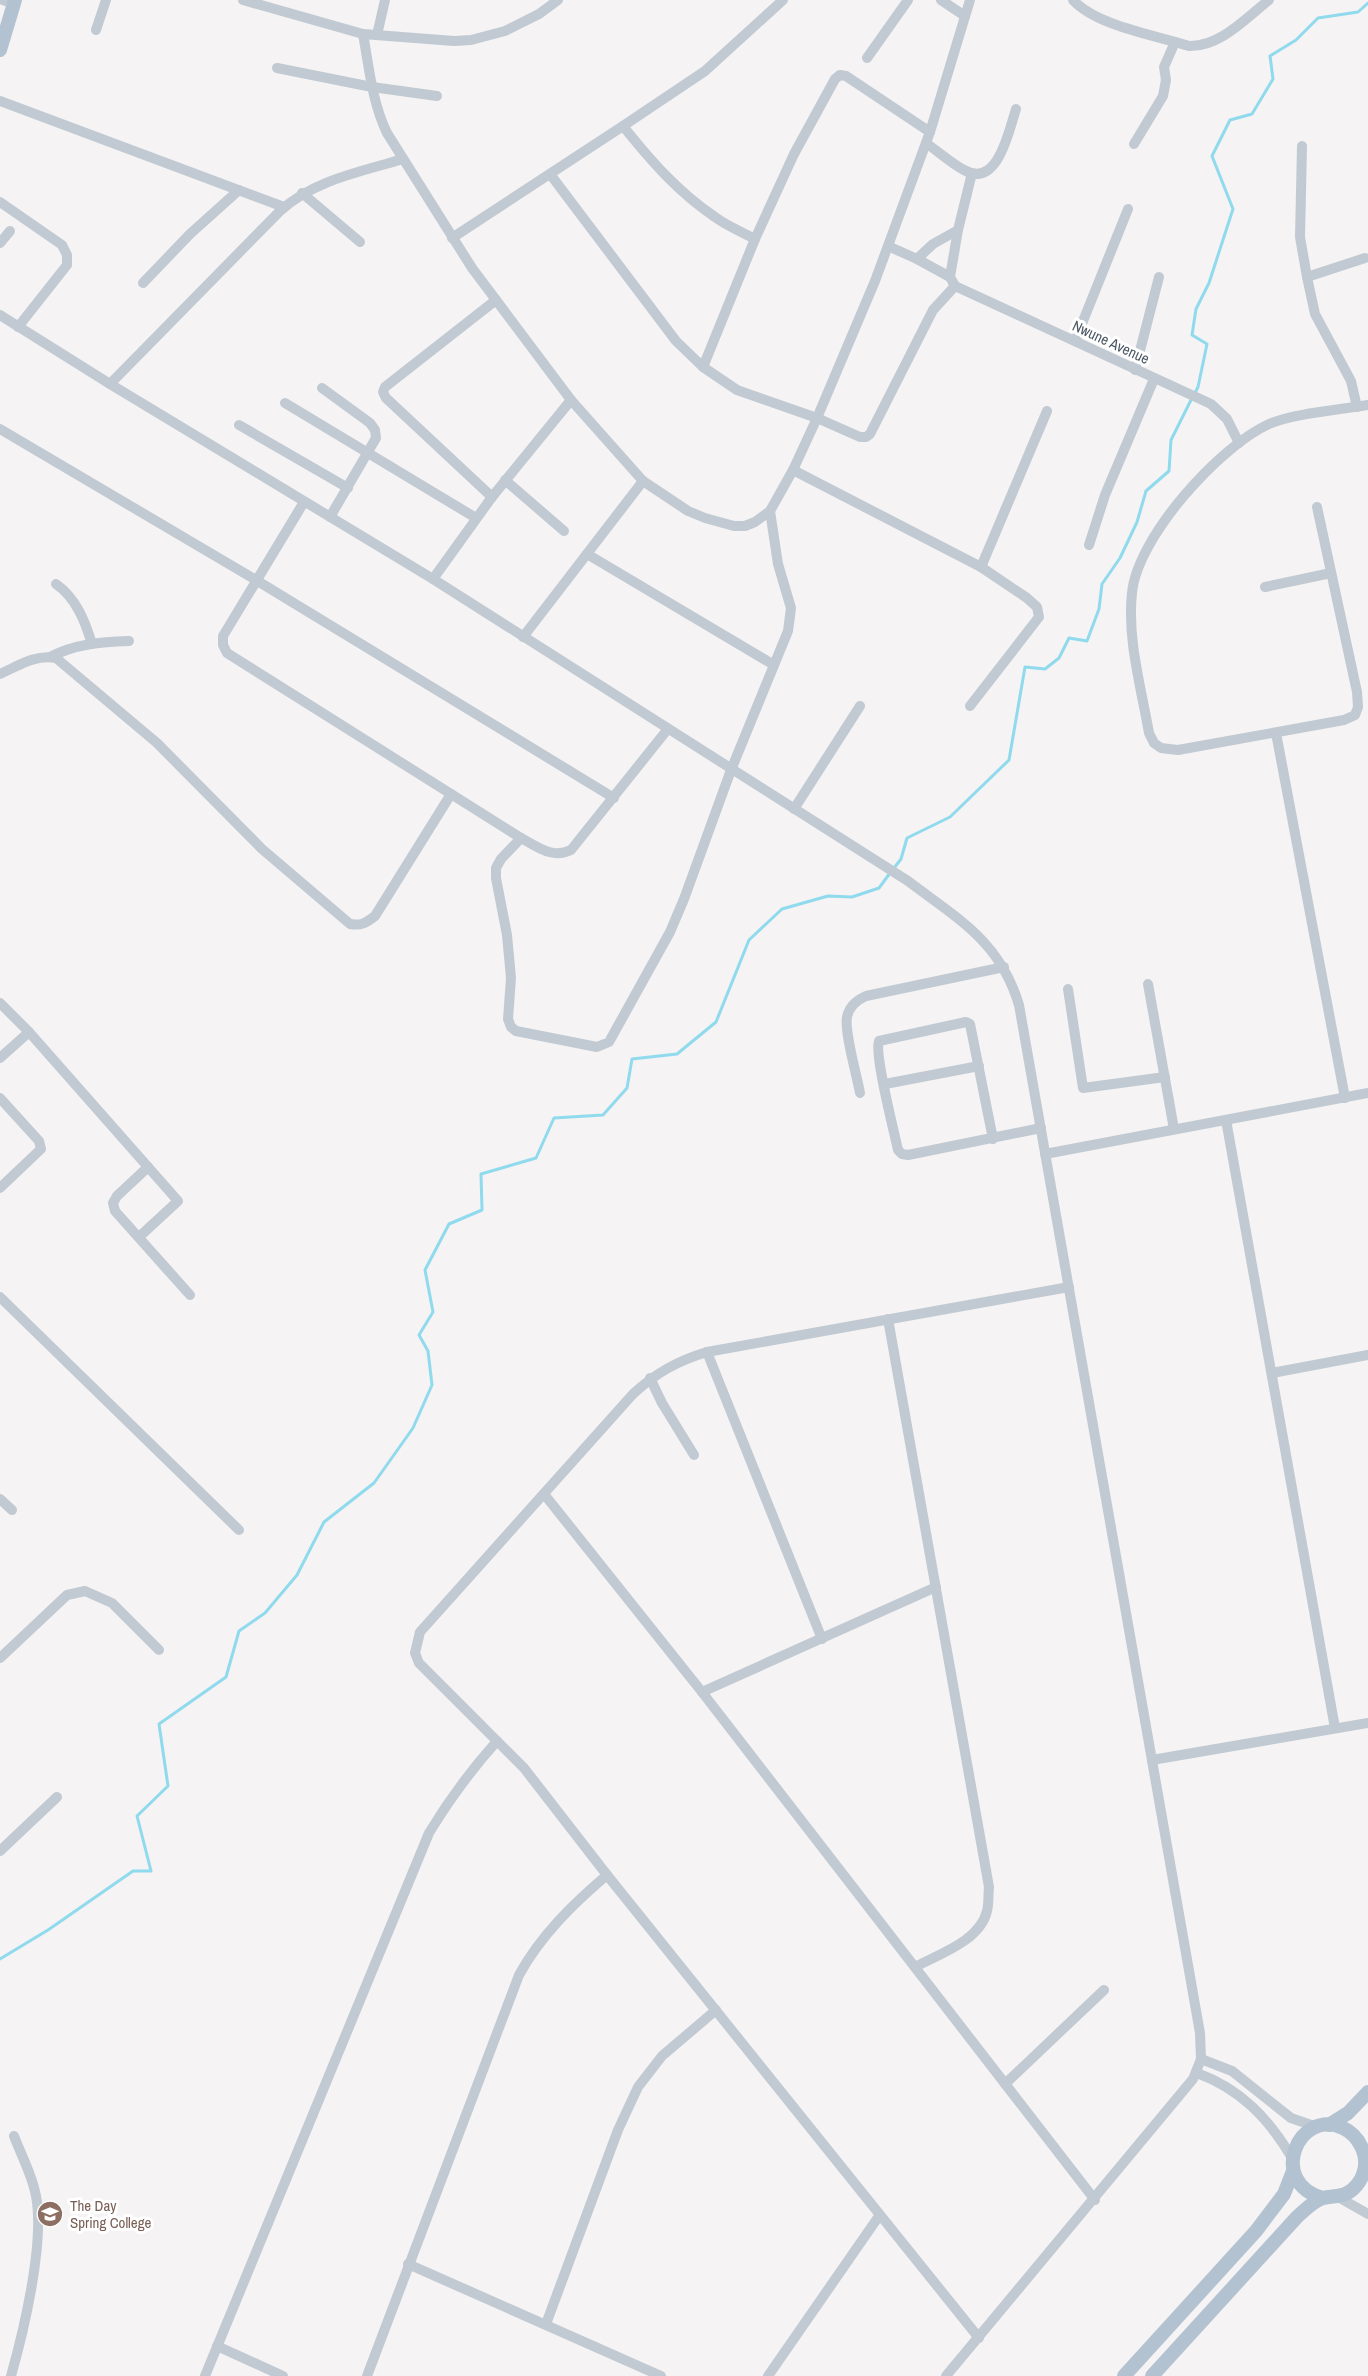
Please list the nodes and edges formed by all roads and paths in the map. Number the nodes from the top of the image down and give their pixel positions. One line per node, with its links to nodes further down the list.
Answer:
1 (106, 0): 15 (street)
2 (243, 0): 13 (street)
3 (385, 0): 17 (street)
4 (550, 0): 5 (street)
5 (558, 0): 17 (street)
6 (783, 0): 26 (street)
7 (908, 0): 20 (street)
8 (940, 0): 14 (street)
9 (970, 0): 14 (street)
10 (1073, 0): 18 (street)
11 (1269, 0): 18 (street)
12 (11, 1): 19 (main road)
13 (262, 3): 16 (street)
14 (965, 16): 27 (street)
15 (96, 30)
16 (363, 34): 17 (street); 22 (street)
17 (377, 35)
18 (1175, 42): 28 (street)
19 (0, 50)
20 (867, 58)
21 (277, 68): 22 (street)
22 (372, 87): 23 (street); 30 (street)
23 (437, 96)
24 (0, 101): 33 (street)
25 (1016, 109): 31 (street)
26 (623, 126): 32 (street); 41 (street)
27 (928, 137): 31 (street); 41 (street); 44 (street)
28 (1134, 144)
29 (1302, 146): 48 (street)
30 (403, 159): 34 (street); 40 (street)
31 (972, 173): 38 (street)
32 (550, 174): 40 (street); 55 (street)
33 (239, 190): 36 (street); 50 (street)
34 (302, 194): 36 (street); 42 (street)
35 (0, 202): 53 (street)
36 (284, 207): 58 (street)
37 (1128, 209): 54 (street)
38 (958, 230): 46 (street); 49 (street)
39 (10, 231): 43 (street)
40 (452, 238): 51 (street)
41 (755, 239): 55 (street)
42 (360, 242)
43 (0, 243)
44 (888, 246): 46 (street, Nwune Avenue); 64 (street)
45 (1365, 258): 48 (street)
46 (917, 259): 49 (street, Nwune Avenue)
47 (1159, 277): 56 (street)
48 (1307, 277): 62 (street)
49 (952, 282): 54 (street, Nwune Avenue); 64 (street)
50 (143, 283)
51 (496, 300): 60 (street); 73 (street)
52 (0, 315): 53 (street)
53 (18, 327): 58 (street)
54 (1075, 341): 56 (street, Nwune Avenue)
55 (703, 367): 64 (street)
56 (1135, 370): 57 (street, Nwune Avenue)
57 (1154, 379): 67 (street, Nwune Avenue); 80 (street)
58 (110, 384): 74 (street)
59 (322, 388): 68 (street)
60 (571, 400): 70 (street); 71 (street)
61 (285, 403): 68 (street)
62 (1363, 406): 67 (street)
63 (1047, 411): 82 (street)
64 (817, 418): 69 (street)
65 (239, 425): 72 (street)
66 (0, 429): 85 (street)
67 (1239, 443): 97 (street)
68 (368, 452): 72 (street); 78 (street)
69 (793, 471): 76 (street); 82 (street)
70 (506, 480): 73 (street); 79 (street)
71 (643, 481): 76 (street); 81 (street)
72 (348, 488): 77 (street)
73 (492, 497): 78 (street)
74 (304, 502): 77 (street); 85 (street)
75 (1317, 507): 83 (street)
76 (770, 511): 92 (street)
77 (330, 517): 84 (street)
78 (476, 518): 84 (street)
79 (564, 531)
80 (1089, 545)
81 (587, 554): 88 (street); 92 (street)
82 (981, 567): 95 (street)
83 (1331, 573): 87 (street); 97 (street)
84 (433, 579): 88 (street)
85 (256, 580): 99 (street); 100 (street)
86 (56, 584): 90 (street)
87 (1265, 587)
88 (523, 637): 96 (street)
89 (129, 641): 90 (street)
90 (92, 644): 91 (street)
91 (50, 657): 93 (street); 99 (street)
92 (774, 665): 98 (street)
93 (0, 674)
94 (860, 706): 101 (street)
95 (970, 706)
96 (667, 730): 98 (street); 100 (street)
97 (1276, 733): 115 (street)
98 (731, 770): 101 (street); 102 (street)
99 (451, 794): 102 (street)
100 (614, 798): 102 (street)
101 (794, 809): 103 (street)
102 (520, 838)
103 (1004, 967): 112 (street); 117 (street)
104 (1148, 984): 110 (street)
105 (1068, 988): 110 (street)
106 (0, 1003): 107 (street)
107 (29, 1032): 108 (street); 121 (street)
108 (0, 1058)
109 (979, 1066): 111 (street); 111 (street); 119 (street)
110 (1165, 1077): 118 (street)
111 (885, 1084): 119 (street)
112 (860, 1093)
113 (1368, 1094): 115 (street)
114 (0, 1098): 122 (street)
115 (1345, 1098): 116 (street)
116 (1226, 1120): 118 (street); 130 (street)
117 (1041, 1128): 119 (street); 120 (street)
118 (1174, 1129): 120 (street)
119 (993, 1139)
120 (1045, 1154): 124 (street)
121 (148, 1167): 123 (street); 123 (street)
122 (0, 1188)
123 (138, 1237): 125 (street)
124 (1069, 1287): 127 (street); 145 (street)
125 (190, 1295)
126 (0, 1297): 136 (street)
127 (888, 1319): 128 (street); 137 (street)
128 (707, 1352): 131 (street); 138 (street)
129 (1368, 1355): 130 (street)
130 (1272, 1373): 143 (street)
131 (650, 1378): 132 (street); 133 (street)
132 (694, 1455)
133 (544, 1494): 141 (street); 144 (street)
134 (0, 1499): 135 (street)
135 (12, 1510)
136 (239, 1530)
137 (936, 1587): 138 (street); 149 (street)
138 (822, 1639): 141 (street)
139 (159, 1650): 140 (street)
140 (0, 1658)
141 (702, 1692): 149 (street)
142 (1368, 1723): 143 (street)
143 (1335, 1728): 145 (street)
144 (497, 1741): 148 (street); 170 (street)
145 (1152, 1760): 152 (street)
146 (57, 1797): 147 (street)
147 (3, 1843)
148 (607, 1875): 151 (street); 167 (street)
149 (915, 1968): 154 (street)
150 (1104, 1990): 154 (street)
151 (716, 2010): 166 (street); 168 (street)
152 (1201, 2058): 153 (street); 156 (street)
153 (1197, 2073): 160 (street); 164 (street)
154 (1005, 2084): 164 (street)
155 (1368, 2092): 156 (main road)
156 (1323, 2126): 159 (main road); 160 (main road)
157 (1368, 2135): 159 (main road)
158 (14, 2136): 171 (street)
159 (1363, 2149): 161 (main road)
160 (1293, 2164): 163 (main road); 178 (main road)
161 (1364, 2185): 162 (main road)
162 (1338, 2197): 163 (main road); 165 (street)
163 (1323, 2198): 179 (main road)
164 (1095, 2200): 169 (street)
165 (1368, 2214)
166 (879, 2216): 169 (street); 176 (street)
167 (408, 2264): 168 (street); 174 (street)
168 (546, 2324): 175 (street)
169 (979, 2338): 177 (street)
170 (217, 2346): 172 (street); 173 (street)
171 (11, 2376)
172 (205, 2376)
173 (283, 2376)
174 (367, 2376)
175 (661, 2376)
176 (768, 2376)
177 (946, 2376)
178 (1124, 2376)
179 (1152, 2376)

